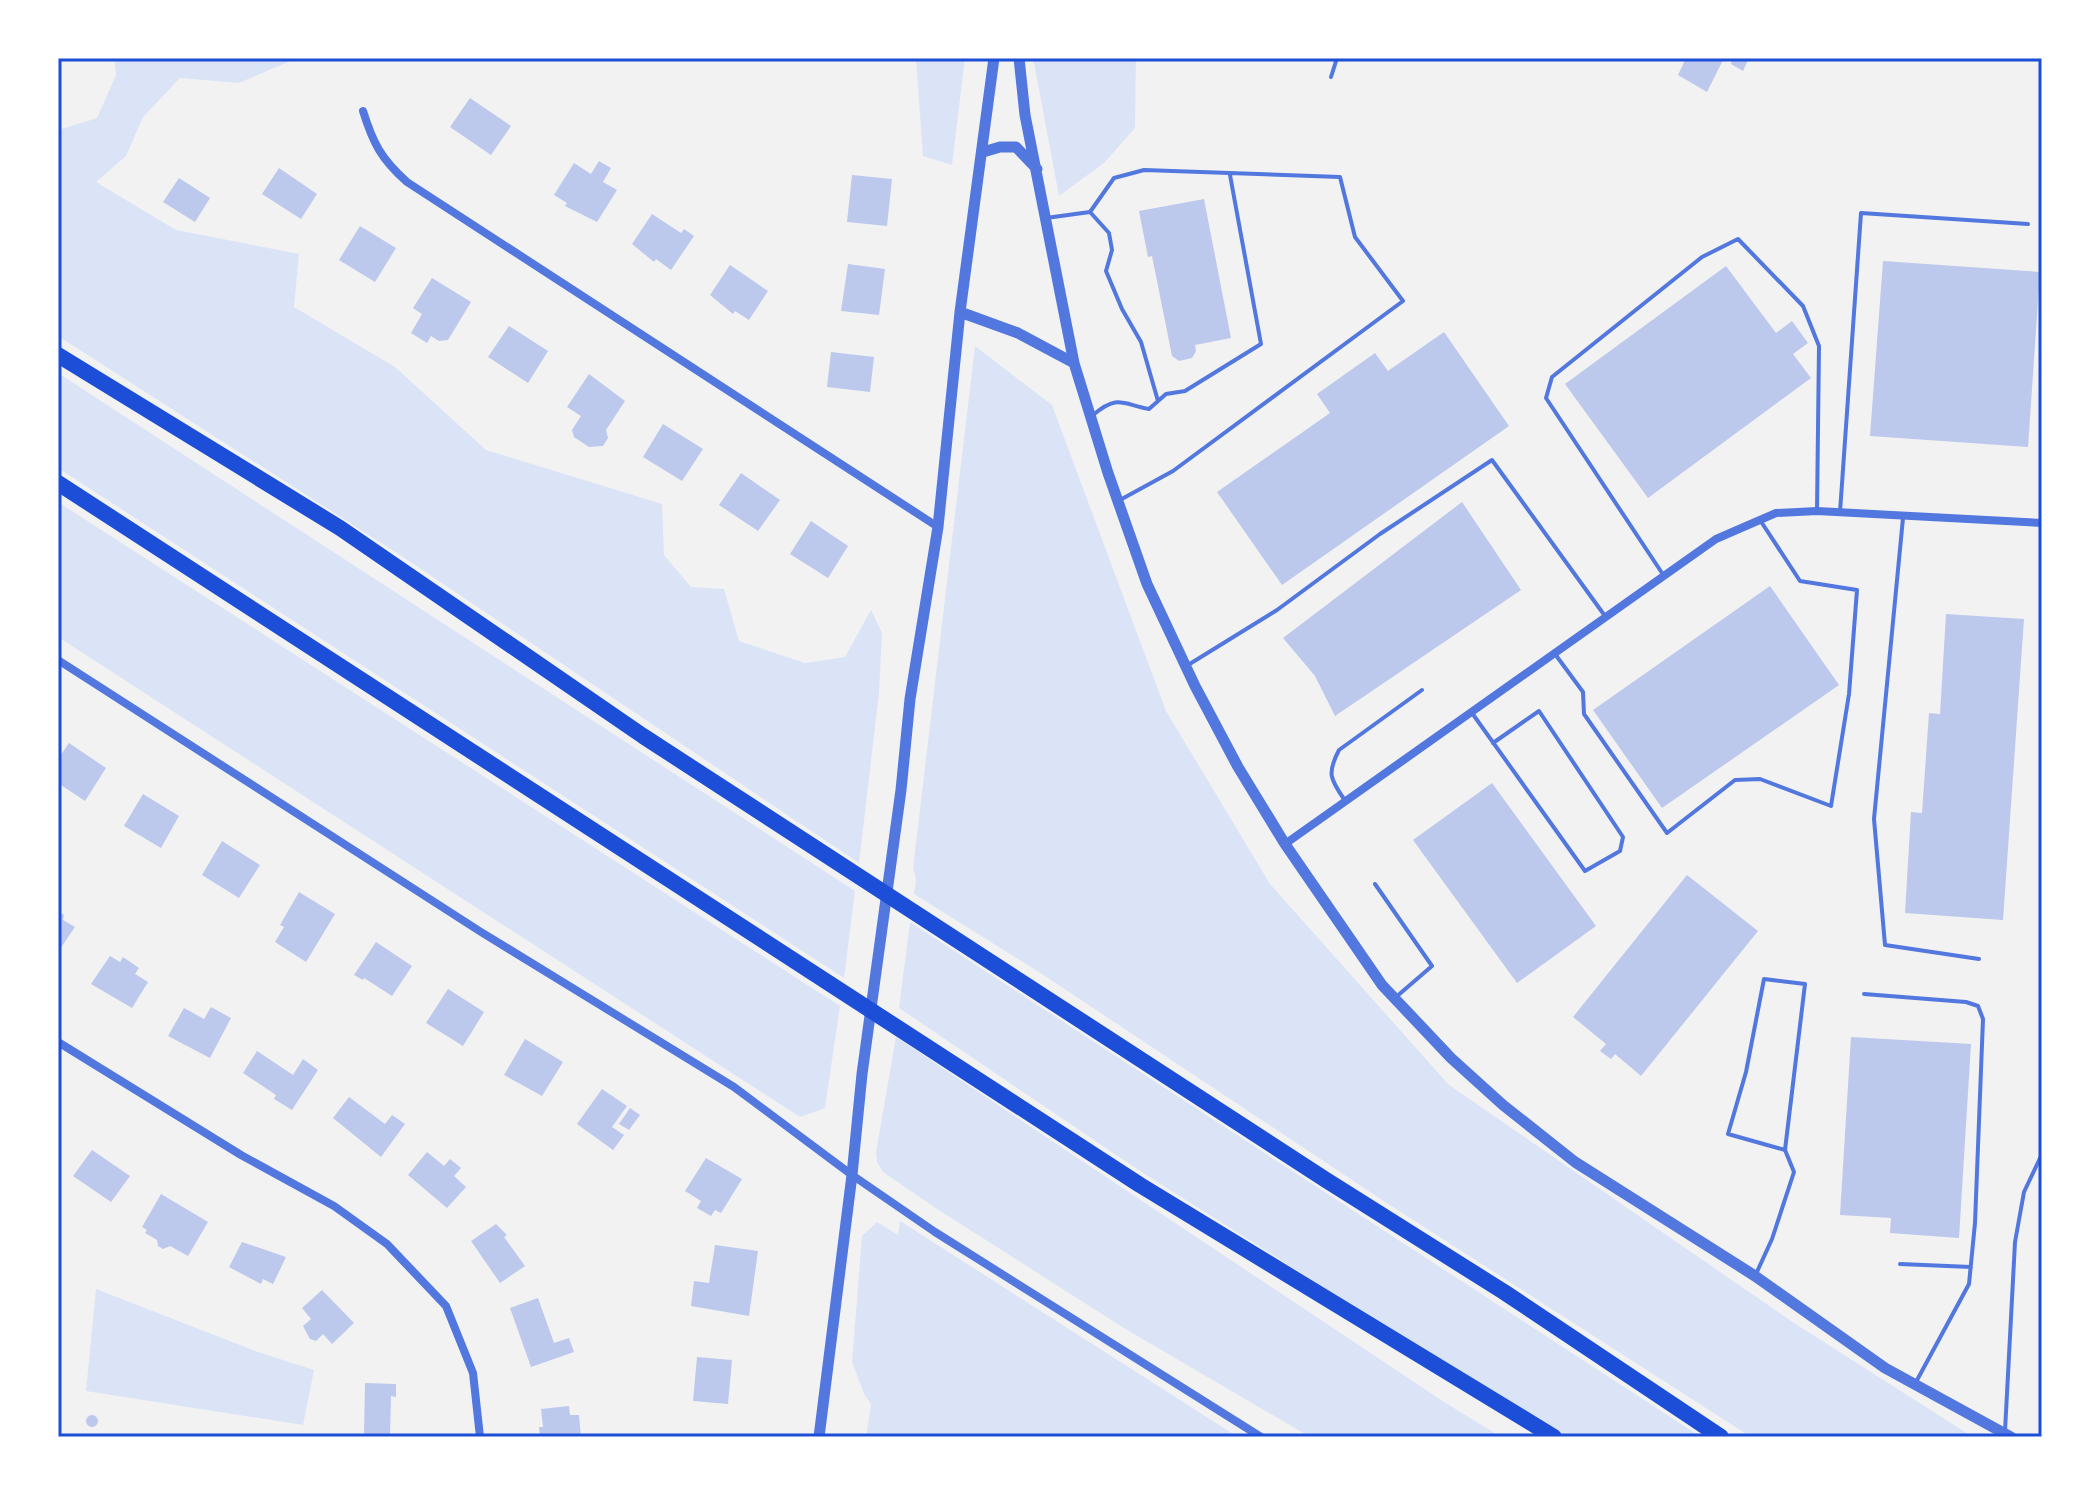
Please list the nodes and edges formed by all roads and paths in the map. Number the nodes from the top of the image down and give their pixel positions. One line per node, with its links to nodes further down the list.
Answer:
1 (994, 58): 6 (street)
2 (1019, 58): 7 (street)
3 (1337, 58): 4 (lane)
4 (1331, 77)
5 (363, 111): 24 (street)
6 (983, 152): 7 (street); 12 (street)
7 (1037, 169): 10 (street)
8 (1230, 175): 9 (lane); 15 (lane); 18 (lane)
9 (1090, 212): 10 (lane); 15 (lane)
10 (1045, 218): 14 (street)
11 (2028, 224): 20 (lane)
12 (960, 312): 14 (street); 24 (street)
13 (58, 355): 52 (highway)
14 (1074, 363): 16 (street)
15 (1158, 401): 16 (lane)
16 (1090, 417): 18 (street)
17 (58, 483): 51 (highway)
18 (1117, 501): 29 (street)
19 (1817, 511): 20 (street); 22 (street); 25 (lane)
20 (1840, 512): 21 (street)
21 (1903, 515): 23 (street); 36 (lane)
22 (1760, 520): 25 (street); 27 (lane)
23 (2042, 523)
24 (938, 527): 42 (street)
25 (1665, 576): 26 (street)
26 (1607, 618): 27 (street); 29 (lane)
27 (1555, 654): 31 (street)
28 (58, 660): 42 (street)
29 (1185, 666): 34 (street)
30 (1422, 690): 33 (lane)
31 (1472, 713): 32 (lane); 33 (street)
32 (1493, 743): 32 (lane)
33 (1346, 802): 34 (street)
34 (1285, 844): 38 (street)
35 (1375, 884): 38 (lane)
36 (1979, 959)
37 (1864, 994): 44 (lane)
38 (1395, 998): 45 (street)
39 (58, 1042): 48 (street)
40 (1785, 1150): 40 (lane); 45 (lane)
41 (2042, 1154): 47 (lane)
42 (852, 1175): 49 (street); 50 (street)
43 (1900, 1264): 44 (lane)
44 (1971, 1267): 46 (lane)
45 (1755, 1276): 46 (street)
46 (1915, 1384): 47 (street)
47 (2008, 1435)
48 (480, 1437)
49 (819, 1437)
50 (1261, 1437)
51 (1554, 1437)
52 (1721, 1437)

